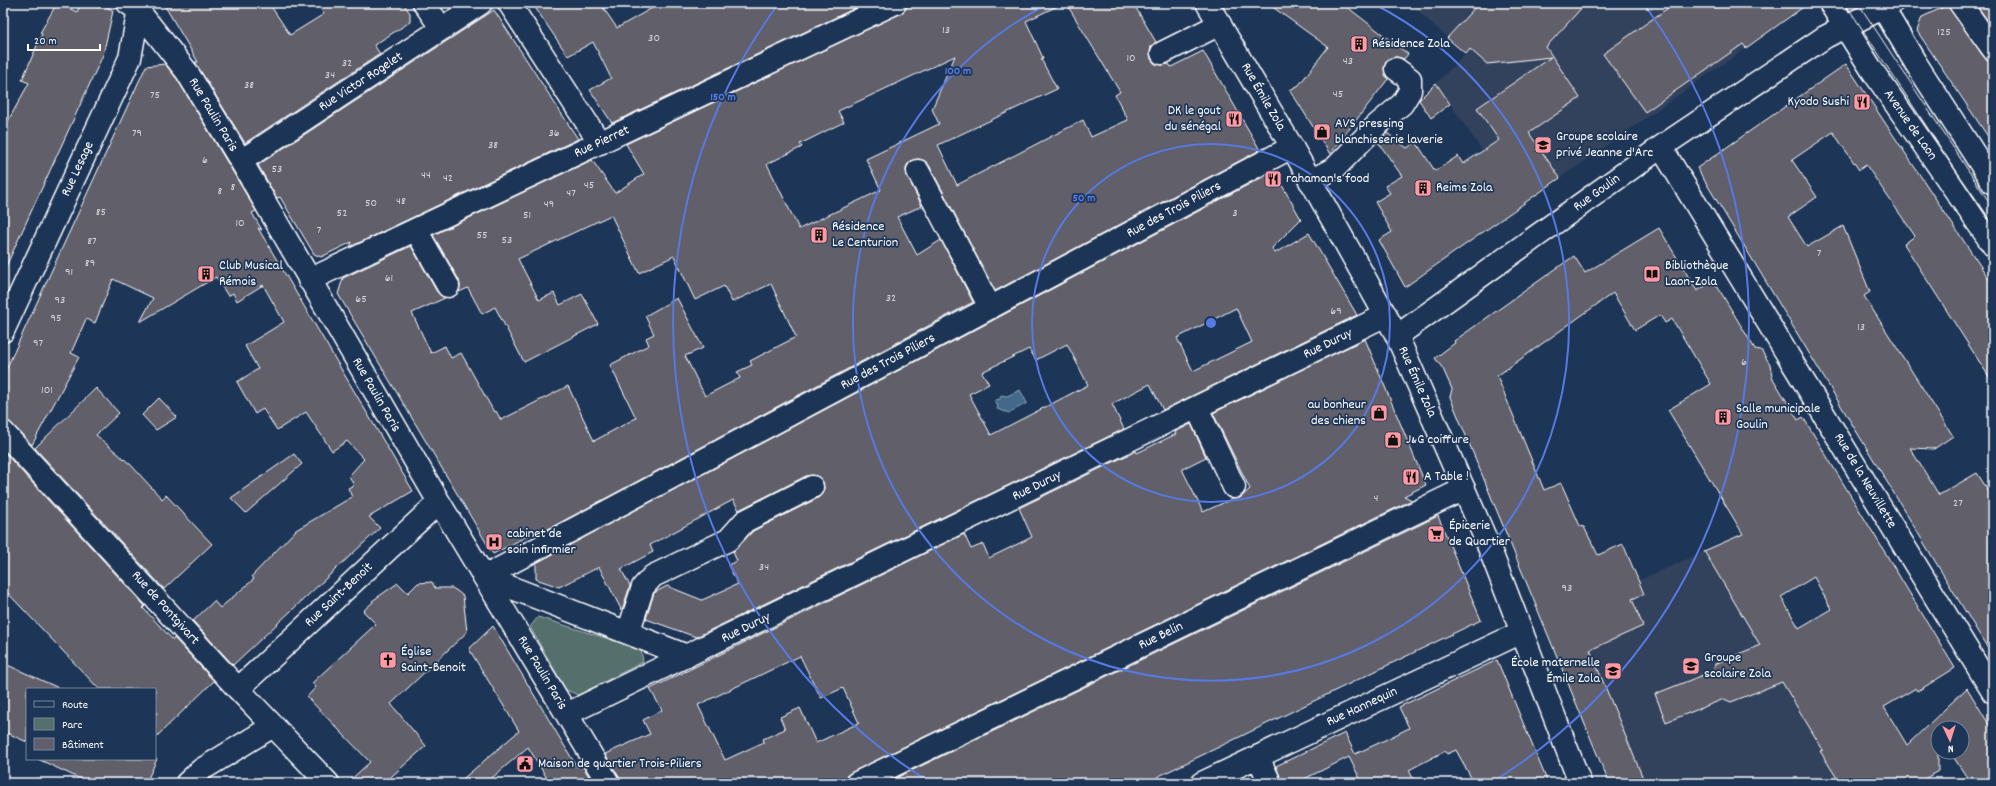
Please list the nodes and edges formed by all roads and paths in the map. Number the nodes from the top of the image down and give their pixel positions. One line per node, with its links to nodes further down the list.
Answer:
1 (424, 3): 12 (street)
2 (481, 3): 12 (street, Rue Victor Rogelet)
3 (509, 3): 16 (street)
4 (895, 3): 16 (street, Rue Pierret)
5 (1207, 3): 10 (street, Rue Émile Zola)
6 (1830, 3): 11 (street, Avenue de Laon)
7 (1960, 3): 13 (street)
8 (1885, 4): 11 (street, Rue Goulin); 22 (street)
9 (135, 5): 19 (street, Rue Paulin Paris); 29 (street, Rue Lesage)
10 (1220, 24): 14 (street); 18 (street, Rue Émile Zola)
11 (1845, 28): 17 (street, Rue Goulin); 24 (street, Avenue de Laon)
12 (442, 29): 19 (street, Rue Victor Rogelet)
13 (1993, 49)
14 (1162, 53)
15 (1396, 69): 21 (street)
16 (600, 143): 23 (street, Rue Pierret)
17 (1661, 147): 30 (street, Rue Goulin); 41 (street, Rue de la Neuvillette)
18 (1292, 148): 21 (street, Rue Émile Zola); 27 (street, Rue des Trois Piliers)
19 (241, 161): 25 (street, Rue Paulin Paris)
20 (918, 171): 27 (street)
21 (1310, 181): 28 (street, Rue Émile Zola)
22 (1993, 183)
23 (416, 230): 25 (street, Rue Pierret); 26 (street)
24 (1993, 245)
25 (309, 280): 36 (street, Rue Paulin Paris)
26 (448, 286)
27 (990, 307): 37 (street, Rue des Trois Piliers)
28 (1386, 315): 30 (street, Rue Émile Zola); 31 (street, Rue Duruy)
29 (3, 331)
30 (1397, 336): 35 (street, Rue Émile Zola)
31 (1197, 408): 34 (street); 40 (street, Rue Duruy)
32 (3, 432): 42 (street, Rue de Pontgivart)
33 (812, 487): 39 (street)
34 (1234, 488)
35 (1464, 489): 38 (street, Rue Émile Zola); 49 (street, Rue Belin)
36 (439, 502): 37 (street, Rue Paulin Paris); 42 (street, Rue Saint-Benoit)
37 (484, 577): 39 (street); 43 (street, Rue Paulin Paris)
38 (1522, 632): 45 (street, Rue Hannequin); 52 (street, Rue Émile Zola)
39 (628, 633): 40 (street)
40 (687, 656): 43 (street, Rue Duruy)
41 (1990, 679)
42 (238, 689): 44 (street, Rue de Pontgivart)
43 (567, 714): 48 (street, Rue Paulin Paris)
44 (274, 726): 46 (street); 47 (street, Rue de Pontgivart)
45 (1258, 757): 50 (street, Rue Hannequin); 51 (street)
46 (186, 783)
47 (328, 783)
48 (608, 783)
49 (857, 783)
50 (1202, 783)
51 (1270, 783)
52 (1580, 783)

